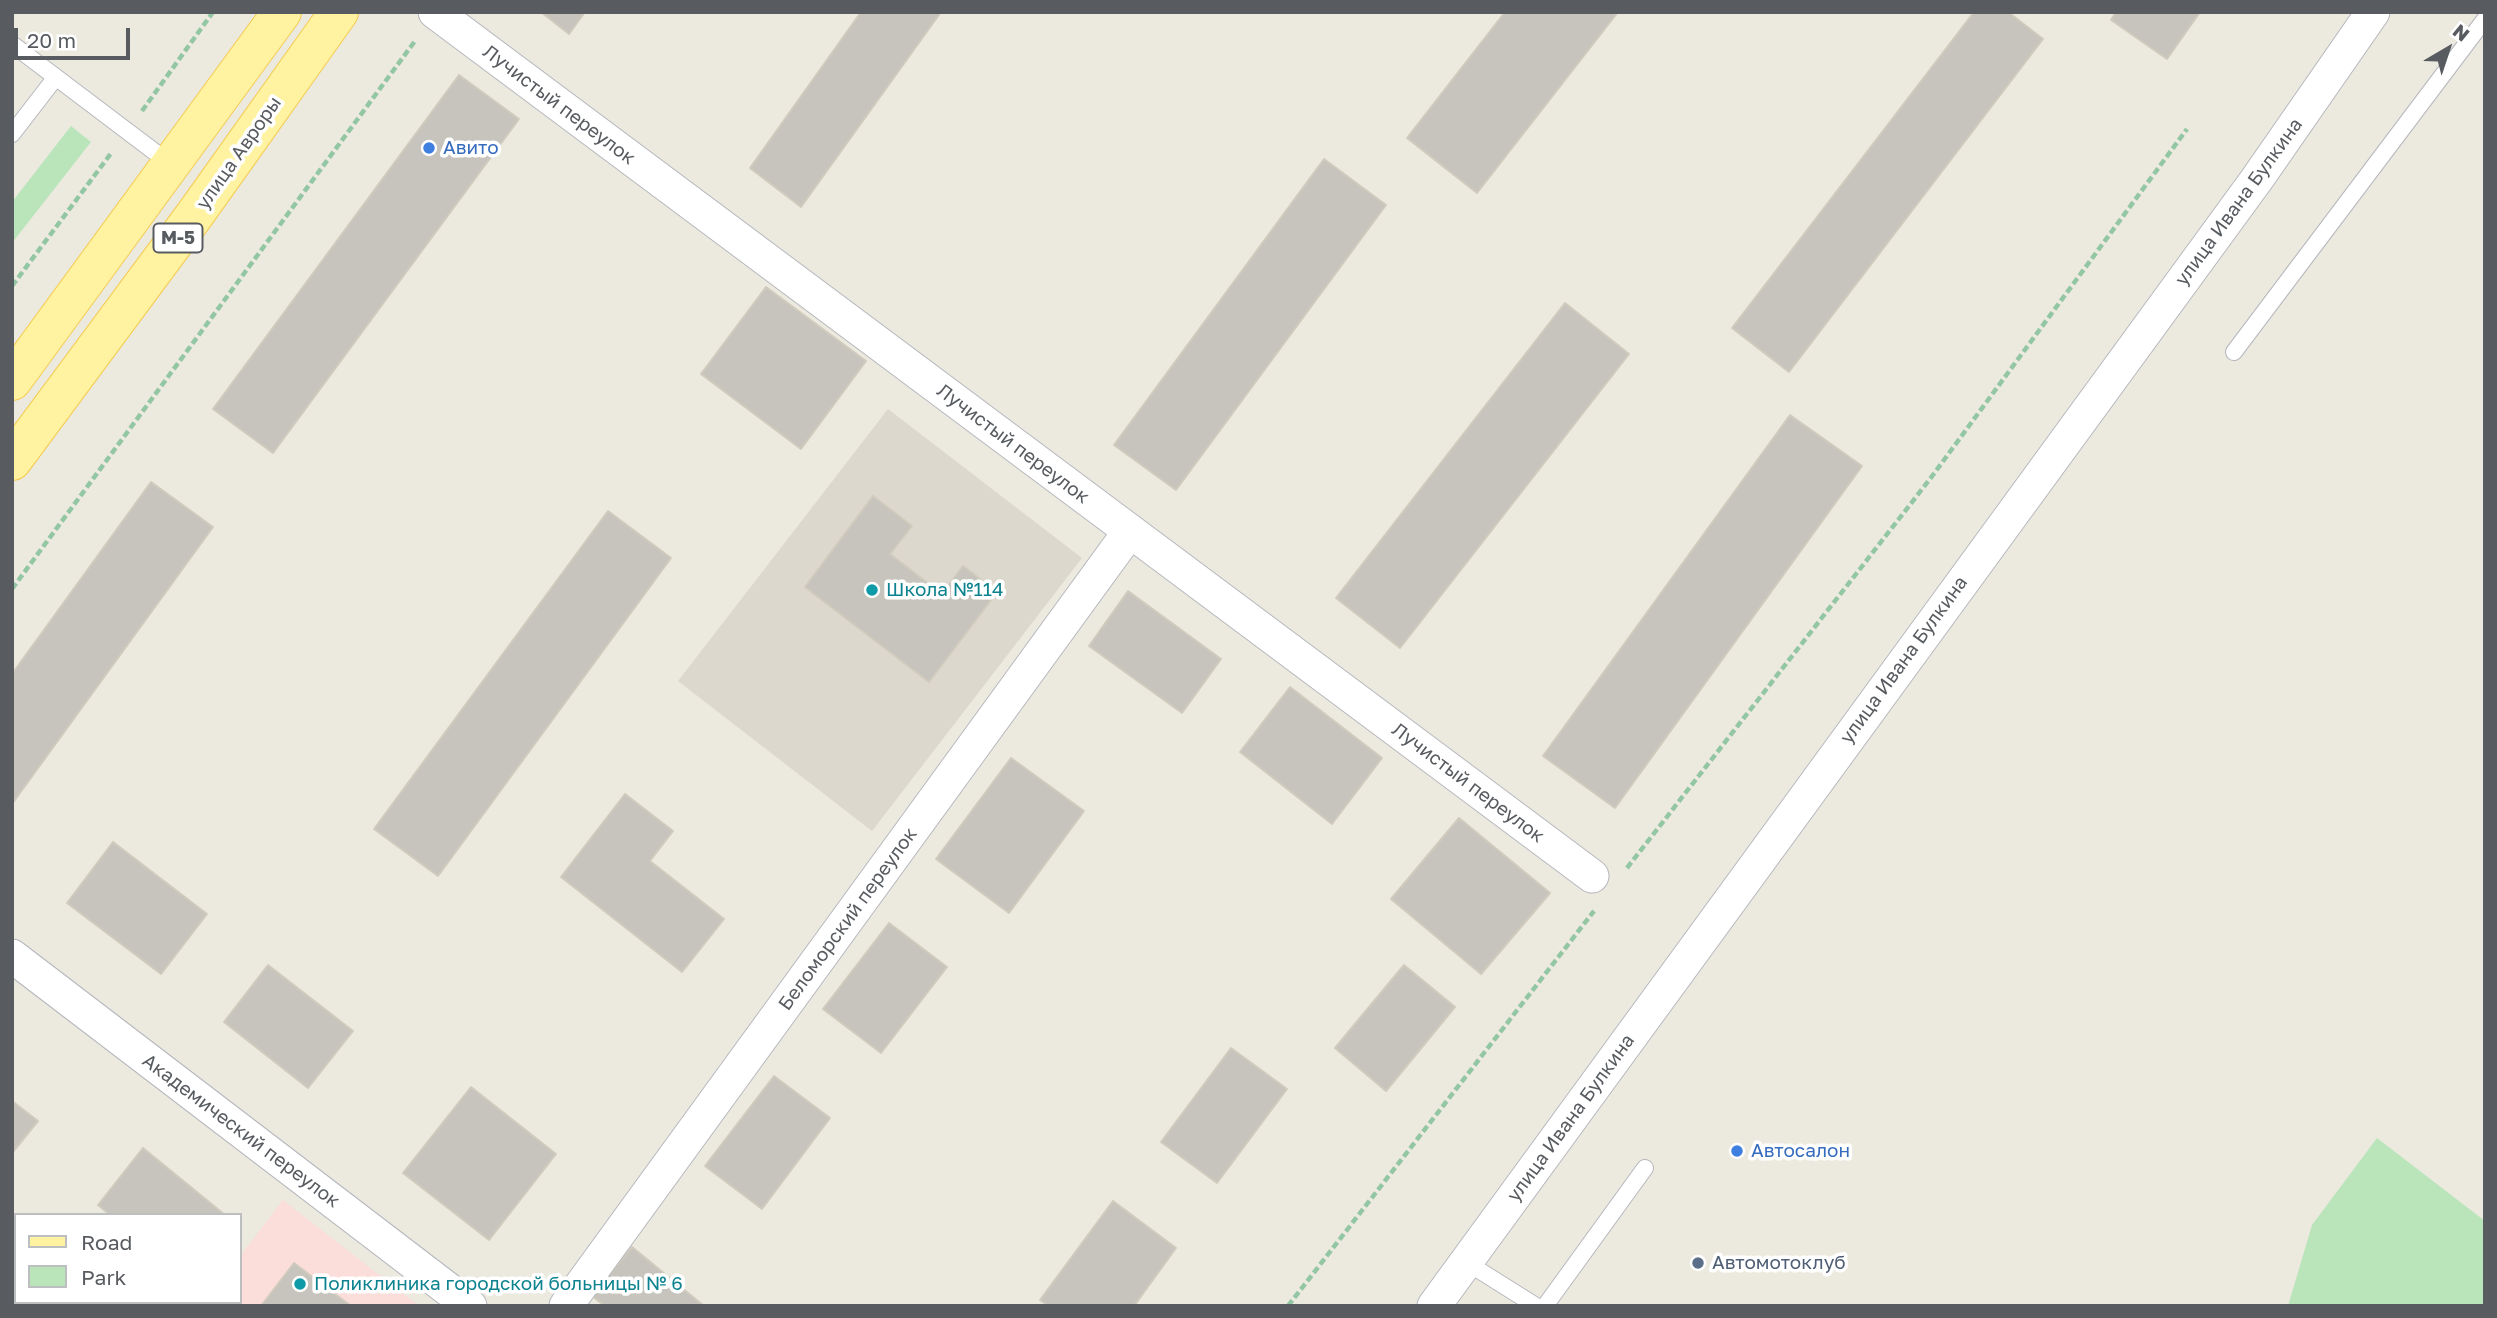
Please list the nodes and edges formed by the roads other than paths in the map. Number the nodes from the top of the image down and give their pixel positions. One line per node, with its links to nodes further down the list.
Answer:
1 (339, 12): 12 (main road, улица Авроры / М-5)
2 (2373, 12): 17 (street, улица Ивана Булкина)
3 (435, 13): 13 (street, Лучистый переулок)
4 (273, 15): 9 (main road, М-5)
5 (2485, 19): 10 (lane)
6 (12, 44): 7 (lane)
7 (56, 77): 8 (lane); 9 (lane)
8 (12, 134)
9 (172, 165): 11 (main road, М-5)
10 (2234, 352)
11 (12, 381)
12 (12, 461)
13 (1130, 531): 14 (street, Лучистый переулок); 19 (street, Беломорский переулок)
14 (1607, 876)
15 (12, 956): 18 (street, Академический переулок)
16 (1645, 1168): 22 (lane)
17 (1466, 1262): 20 (street, улица Ивана Булкина); 21 (lane)
18 (470, 1306)
19 (566, 1306)
20 (1434, 1306)
21 (1536, 1306)
22 (1545, 1306)

